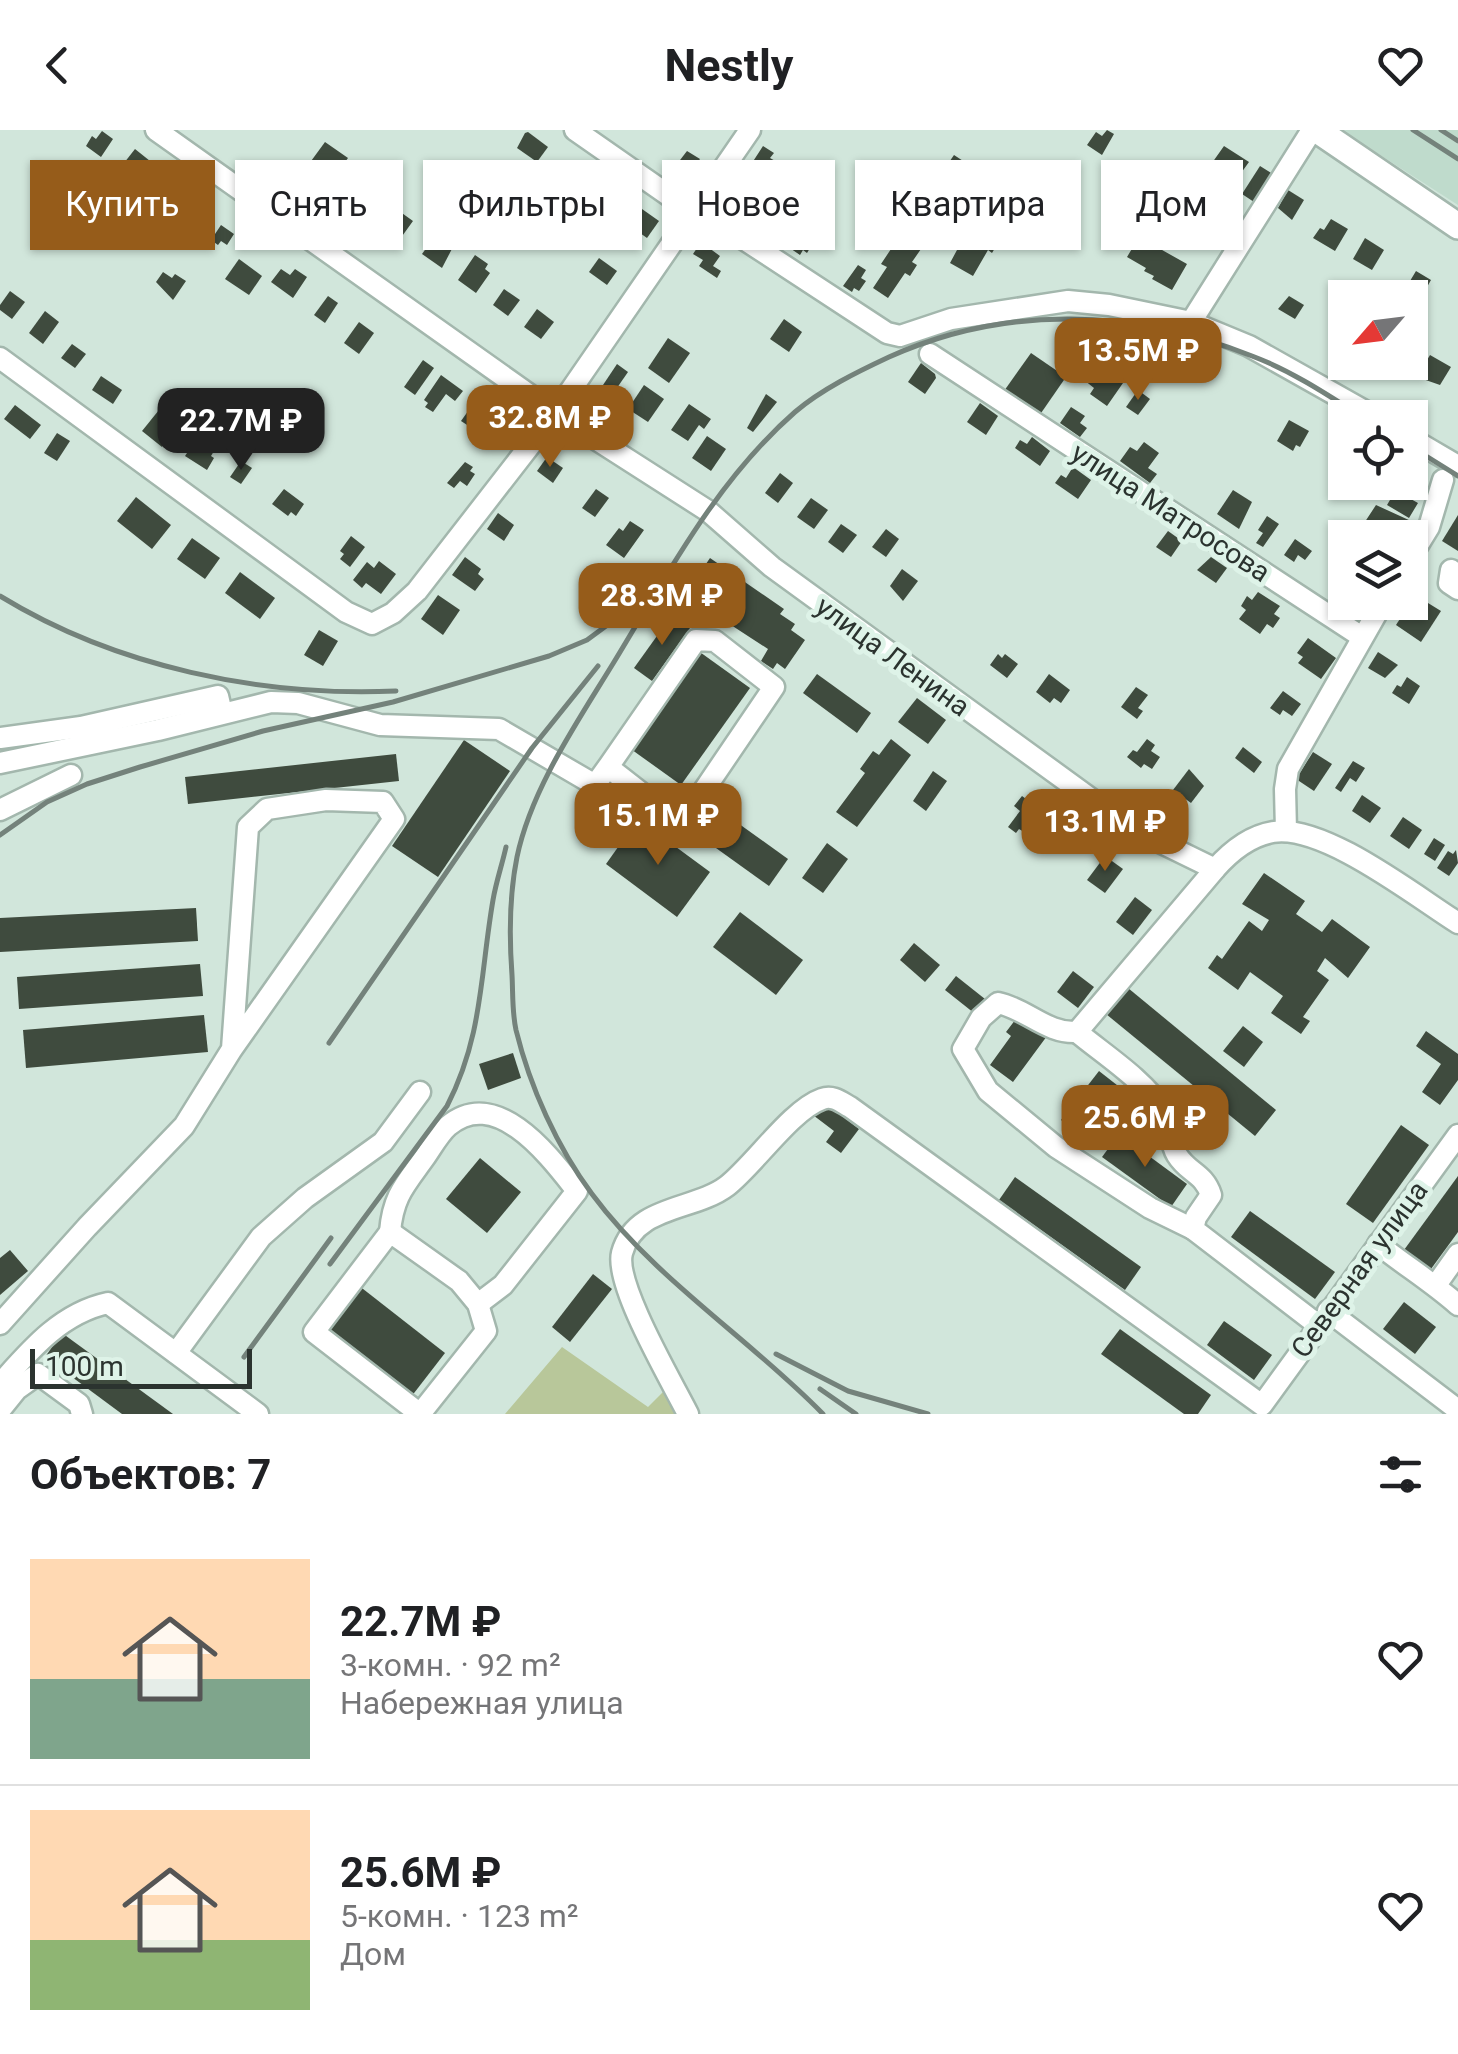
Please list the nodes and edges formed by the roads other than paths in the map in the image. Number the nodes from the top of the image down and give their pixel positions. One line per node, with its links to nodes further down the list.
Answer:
1 (156, 130): 14 (street, улица Ленина)
2 (576, 130): 6 (street)
3 (750, 130): 5 (street)
4 (1315, 130): 7 (main road); 10 (street)
5 (730, 160)
6 (662, 190)
7 (1458, 226)
8 (668, 250): 14 (street)
9 (760, 250): 10 (street)
10 (1192, 322): 13 (street)
11 (930, 354): 19 (street, улица Матросова)
12 (0, 358): 14 (street)
13 (1347, 400)
14 (555, 413): 28 (street, улица Ленина)
15 (1428, 453): 16 (street)
16 (1451, 473): 17 (street)
17 (1428, 528)
18 (1372, 620): 19 (street)
19 (1362, 637): 27 (street)
20 (222, 713): 22 (street); 23 (street); 24 (street)
21 (0, 721): 22 (street)
22 (8, 738)
23 (0, 763)
24 (608, 767): 24 (street)
25 (71, 775): 26 (street)
26 (0, 810)
27 (1286, 832): 28 (street); 29 (street)
28 (1214, 868): 30 (street)
29 (1458, 923)
30 (1077, 1032): 34 (street); 34 (street)
31 (232, 1049): 31 (street); 42 (street)
32 (420, 1092): 43 (street)
33 (1455, 1146): 36 (street, Северная улица)
34 (1194, 1229): 41 (street)
35 (390, 1232): 39 (street); 39 (street); 50 (street)
36 (1378, 1244): 38 (street); 41 (street, Северная улица)
37 (1458, 1254): 38 (street)
38 (1436, 1285): 40 (street)
39 (478, 1304): 50 (street)
40 (1458, 1305)
41 (1323, 1318): 46 (street); 47 (street, Северная улица)
42 (0, 1324)
43 (176, 1353): 44 (street); 49 (street)
44 (0, 1384)
45 (0, 1410): 48 (street)
46 (1458, 1410)
47 (1264, 1411): 51 (street)
48 (82, 1414)
49 (258, 1414)
50 (420, 1414)
51 (688, 1414)

